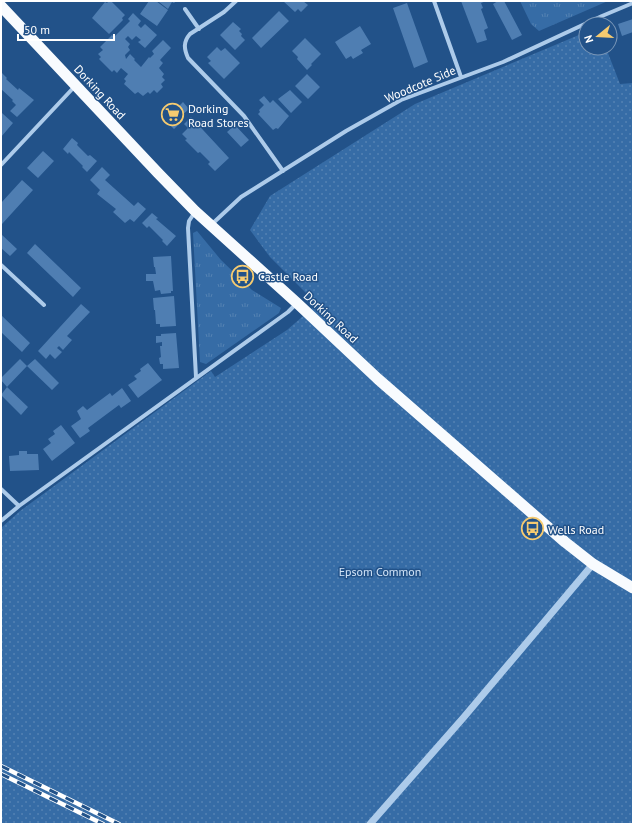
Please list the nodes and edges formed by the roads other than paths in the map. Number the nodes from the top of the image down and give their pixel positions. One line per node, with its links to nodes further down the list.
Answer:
1 (236, 1): 6 (street)
2 (434, 1): 7 (street)
3 (633, 3): 7 (street, Woodcote Side)
4 (1, 6): 8 (highway, Dorking Road)
5 (185, 9): 6 (street)
6 (199, 29): 10 (street)
7 (461, 77): 10 (street, Woodcote Side)
8 (76, 85): 9 (street); 11 (highway, Dorking Road)
9 (1, 165)
10 (283, 171): 12 (street, Woodcote Side)
11 (195, 211): 12 (highway, Dorking Road); 16 (street)
12 (211, 225): 14 (highway, Dorking Road)
13 (1, 265): 15 (street)
14 (297, 303): 16 (street); 20 (highway, Dorking Road)
15 (44, 305)
16 (196, 377): 18 (street)
17 (1, 489): 18 (street)
18 (19, 506): 19 (street)
19 (1, 522)
20 (593, 564): 21 (highway, Dorking Road); 22 (street)
21 (633, 588)
22 (370, 824)

